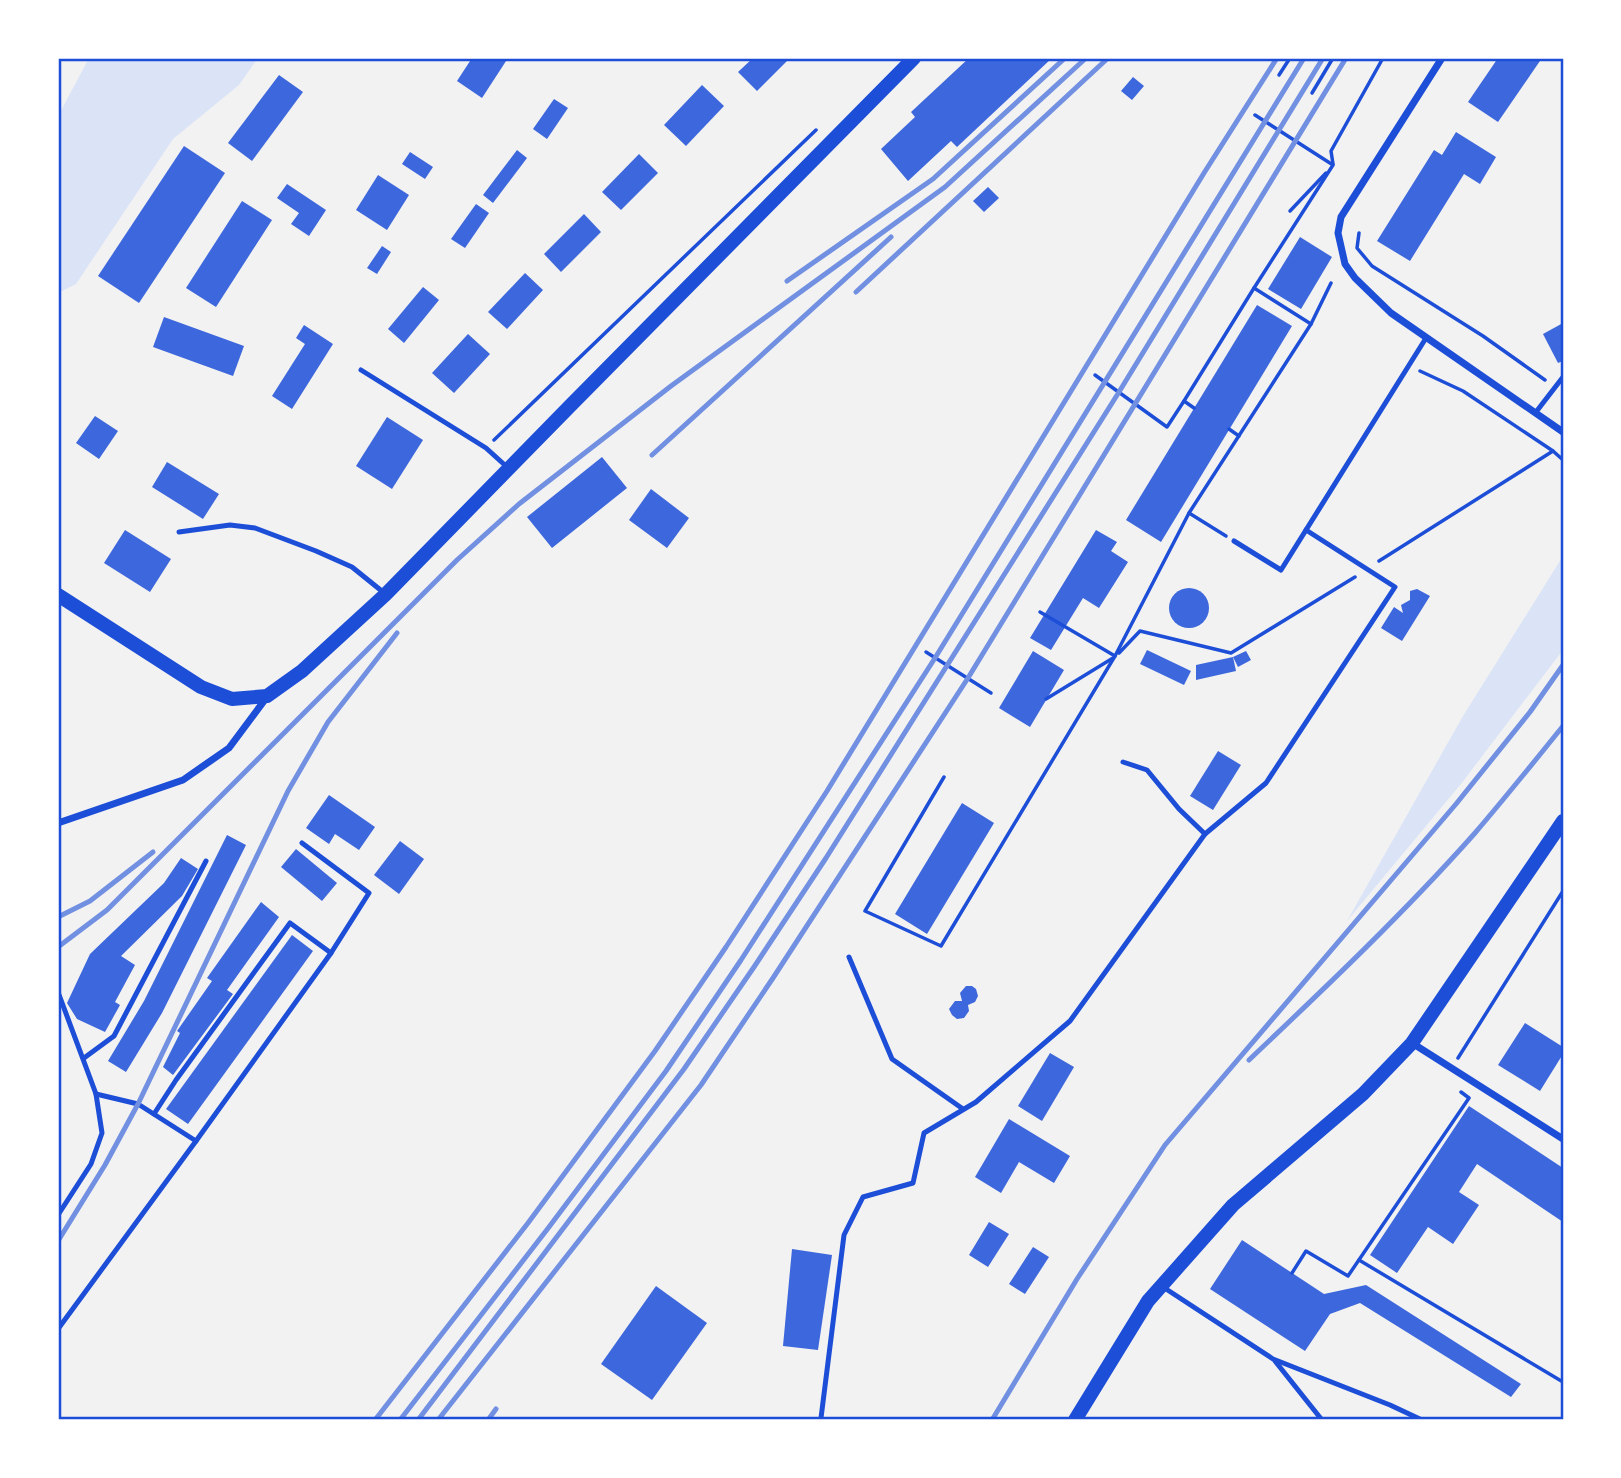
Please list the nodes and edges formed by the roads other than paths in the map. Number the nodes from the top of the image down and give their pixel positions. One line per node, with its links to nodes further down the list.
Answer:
1 (914, 58): 8 (main road)
2 (1442, 58): 3 (street)
3 (1426, 338): 6 (street); 9 (lane)
4 (361, 370): 8 (lane)
5 (1563, 376): 6 (lane)
6 (1536, 412): 7 (street)
7 (1563, 432)
8 (509, 469): 12 (main road)
9 (1306, 530): 11 (lane); 18 (lane)
10 (180, 532): 12 (lane)
11 (1234, 541)
12 (386, 594): 14 (main road)
13 (58, 596): 14 (main road)
14 (267, 696): 17 (street)
15 (1123, 762): 18 (lane)
16 (1563, 821): 24 (main road)
17 (58, 823)
18 (1205, 834): 27 (lane)
19 (302, 843): 21 (lane)
20 (206, 860): 25 (lane)
21 (331, 953): 28 (lane); 30 (lane)
22 (849, 957): 27 (lane)
23 (58, 992): 25 (lane)
24 (1412, 1043): 29 (street); 32 (main road)
25 (84, 1058): 26 (lane)
26 (96, 1094): 28 (lane); 31 (lane)
27 (963, 1110): 35 (lane)
28 (154, 1114): 30 (lane)
29 (1563, 1139)
30 (196, 1141): 33 (lane)
31 (58, 1215)
32 (1161, 1286): 34 (lane); 36 (main road)
33 (58, 1329)
34 (1273, 1359): 37 (lane); 38 (lane)
35 (821, 1418)
36 (1075, 1420)
37 (1322, 1420)
38 (1422, 1420)

